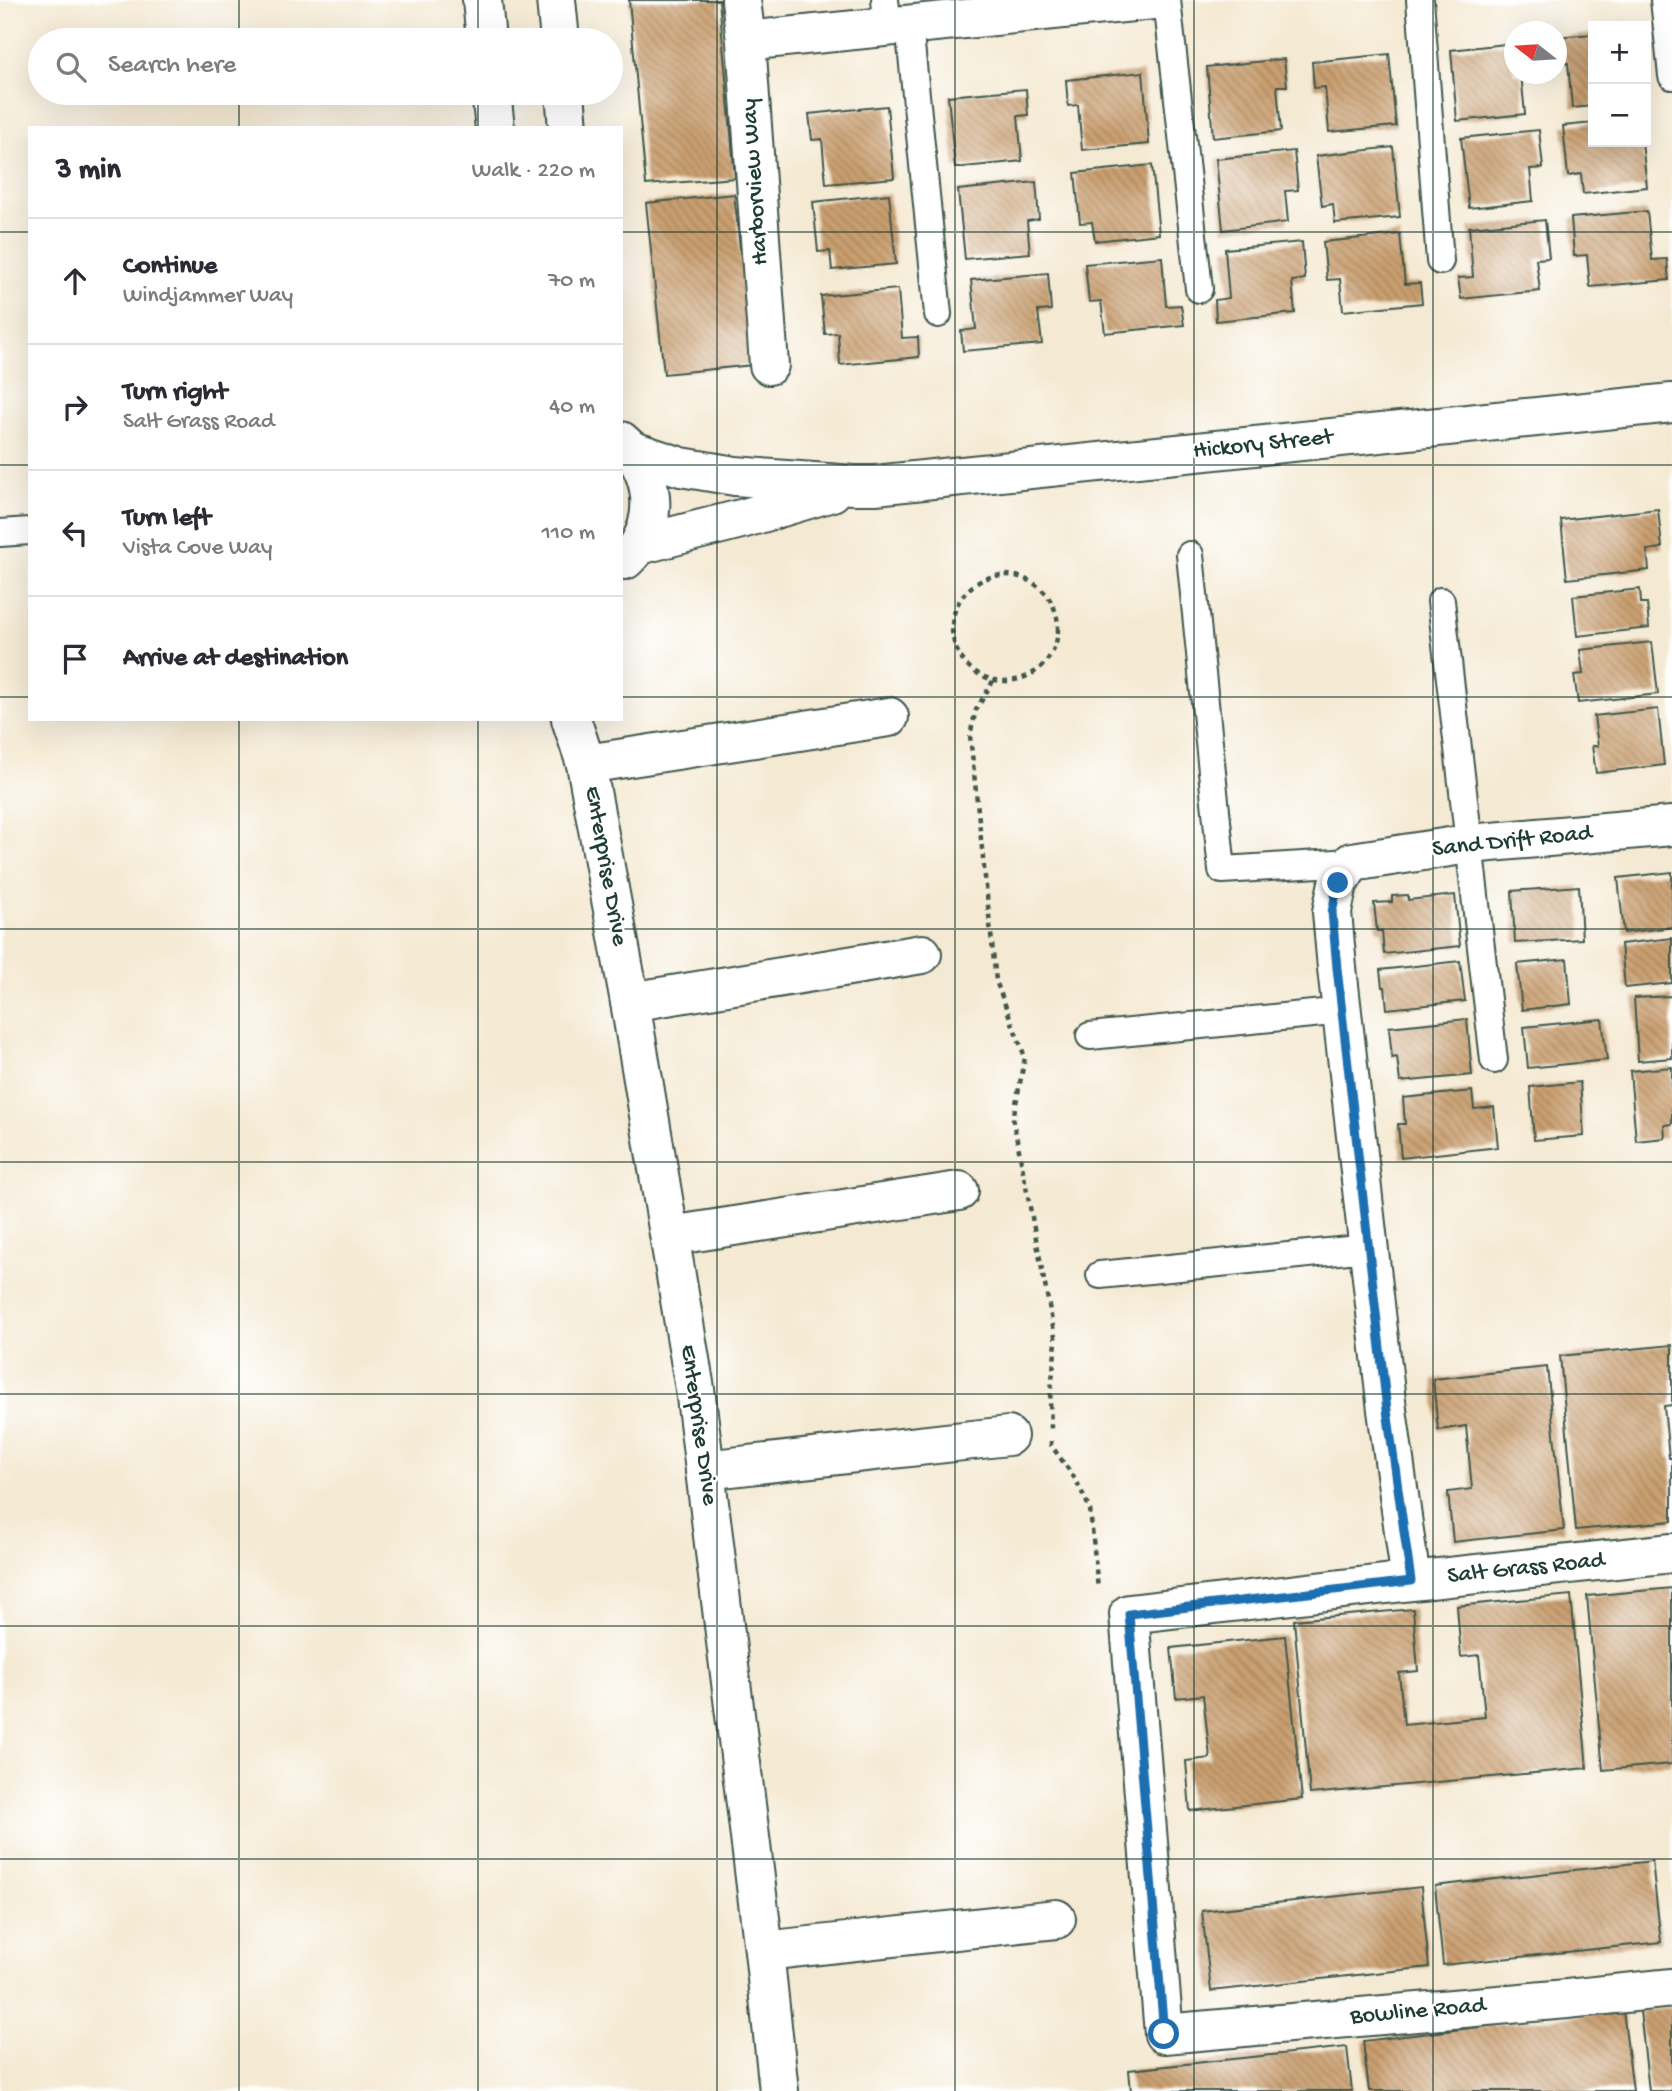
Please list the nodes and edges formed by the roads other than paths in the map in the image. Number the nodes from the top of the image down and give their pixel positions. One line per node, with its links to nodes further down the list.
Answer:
1 (482, 0): 9 (street)
2 (556, 0): 10 (street)
3 (741, 0): 11 (street, Harborview Way)
4 (1153, 0): 8 (street)
5 (1167, 0): 18 (lane)
6 (1420, 0): 17 (lane)
7 (1664, 0): 12 (lane)
8 (894, 17): 11 (street); 19 (lane)
9 (485, 28)
10 (559, 28)
11 (746, 41): 20 (street, Harborview Way)
12 (1672, 76)
13 (492, 105): 15 (street)
14 (566, 105): 16 (street)
15 (495, 126)
16 (568, 126)
17 (1440, 261)
18 (1199, 289)
19 (938, 314)
20 (769, 365)
21 (1672, 402): 23 (street, Hickory Street)
22 (627, 446): 23 (street, Hickory Street); 26 (street)
23 (854, 485): 26 (street, Hickory Street)
24 (28, 531): 25 (lane)
25 (0, 533)
26 (630, 554)
27 (1190, 555): 35 (lane)
28 (1441, 601): 34 (lane)
29 (889, 717): 32 (street)
30 (572, 721): 32 (street)
31 (590, 721): 32 (street)
32 (586, 764): 37 (street, Enterprise Drive)
33 (1672, 826): 34 (street, Sand Drift Road)
34 (1469, 845): 35 (street, Sand Drift Road); 40 (lane)
35 (1352, 862): 38 (street)
36 (922, 954): 37 (street)
37 (630, 1002): 42 (street, Enterprise Drive)
38 (1343, 1011): 39 (lane); 43 (street)
39 (1090, 1036)
40 (1494, 1060)
41 (959, 1191): 42 (street)
42 (670, 1236): 46 (street, Enterprise Drive)
43 (1368, 1248): 44 (lane); 48 (street)
44 (1100, 1275)
45 (1008, 1436): 46 (street)
46 (705, 1470): 50 (street, Enterprise Drive)
47 (1672, 1553): 48 (street, Salt Grass Road)
48 (1411, 1581): 52 (street, Salt Grass Road)
49 (1056, 1919): 50 (street)
50 (764, 1951): 53 (street, Enterprise Drive)
51 (1672, 1988): 52 (street, Bowline Road)
52 (1164, 2034)
53 (779, 2091)

